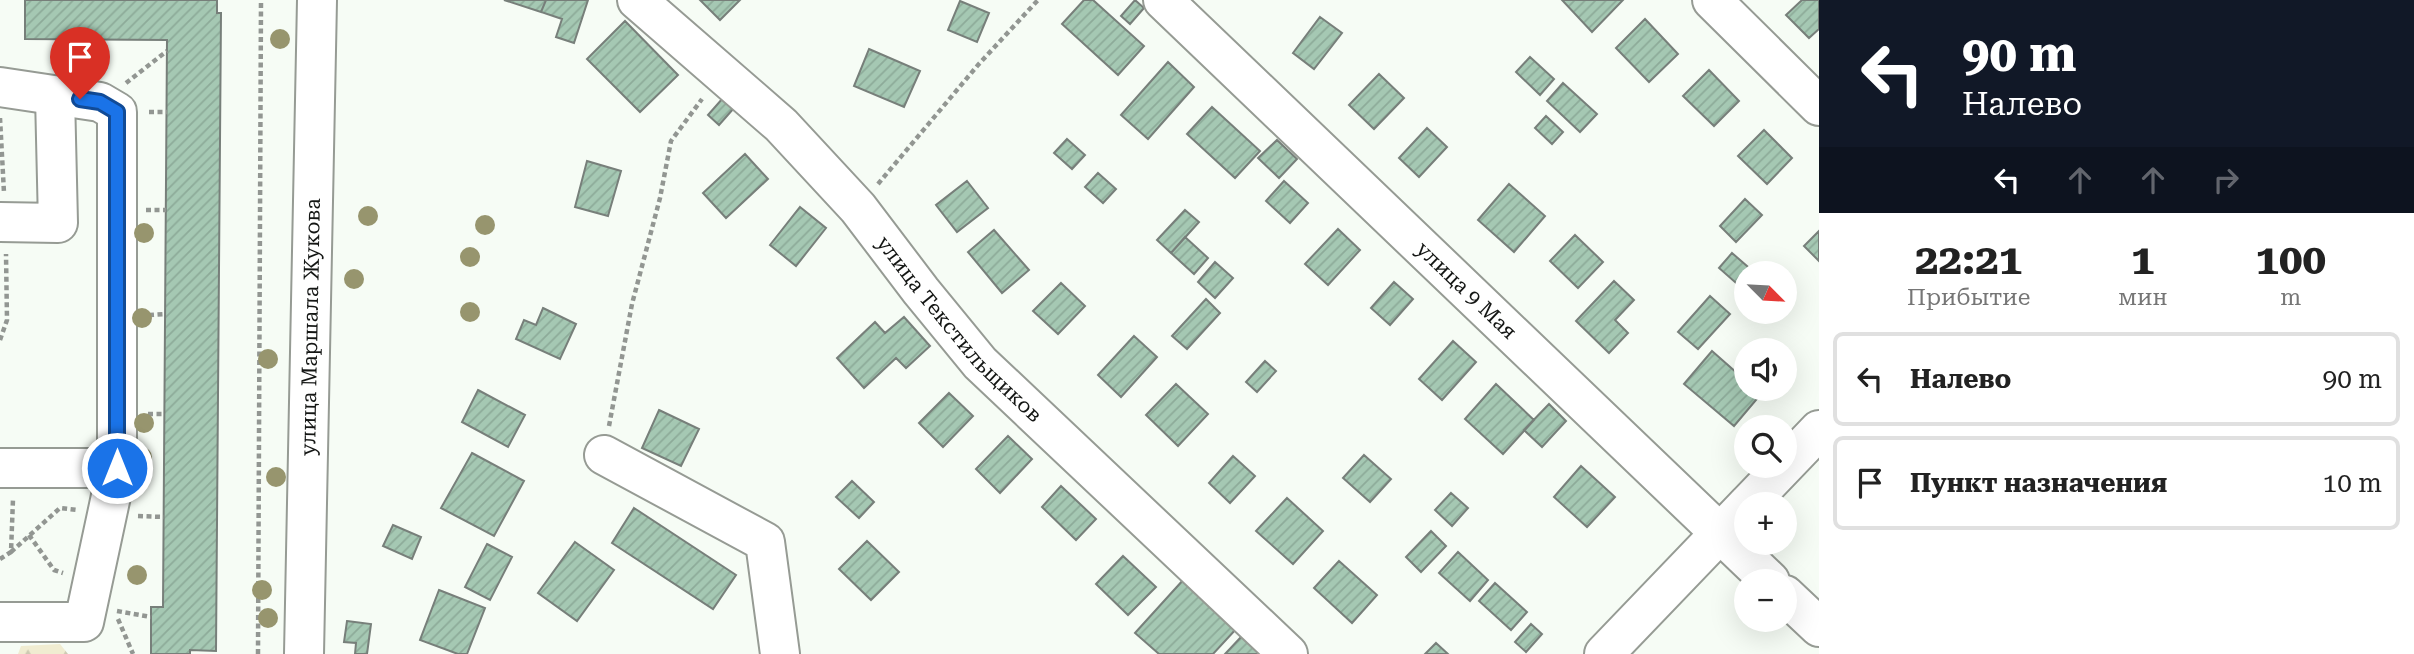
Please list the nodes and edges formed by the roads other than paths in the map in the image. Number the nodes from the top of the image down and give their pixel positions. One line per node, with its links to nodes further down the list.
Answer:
1 (317, 0): 22 (street, улица Маршала Жукова)
2 (637, 0): 24 (street, улица Текстильщиков)
3 (1163, 0): 17 (street, улица 9 Мая)
4 (1712, 0): 7 (street)
5 (0, 87): 6 (street)
6 (55, 96): 9 (street); 10 (street)
7 (1819, 106)
8 (3, 222): 9 (street)
9 (58, 223): 10 (street)
10 (117, 223): 14 (street)
11 (1819, 430): 15 (street)
12 (604, 455): 23 (street)
13 (7, 468): 14 (street)
14 (117, 468): 20 (street)
15 (1759, 492)
16 (1734, 518): 17 (street)
17 (1720, 533): 18 (street, улица 9 Мая); 25 (street)
18 (1758, 569)
19 (1797, 606): 21 (street)
20 (0, 622)
21 (1819, 627)
22 (304, 654)
23 (780, 654)
24 (1288, 654)
25 (1604, 654)

